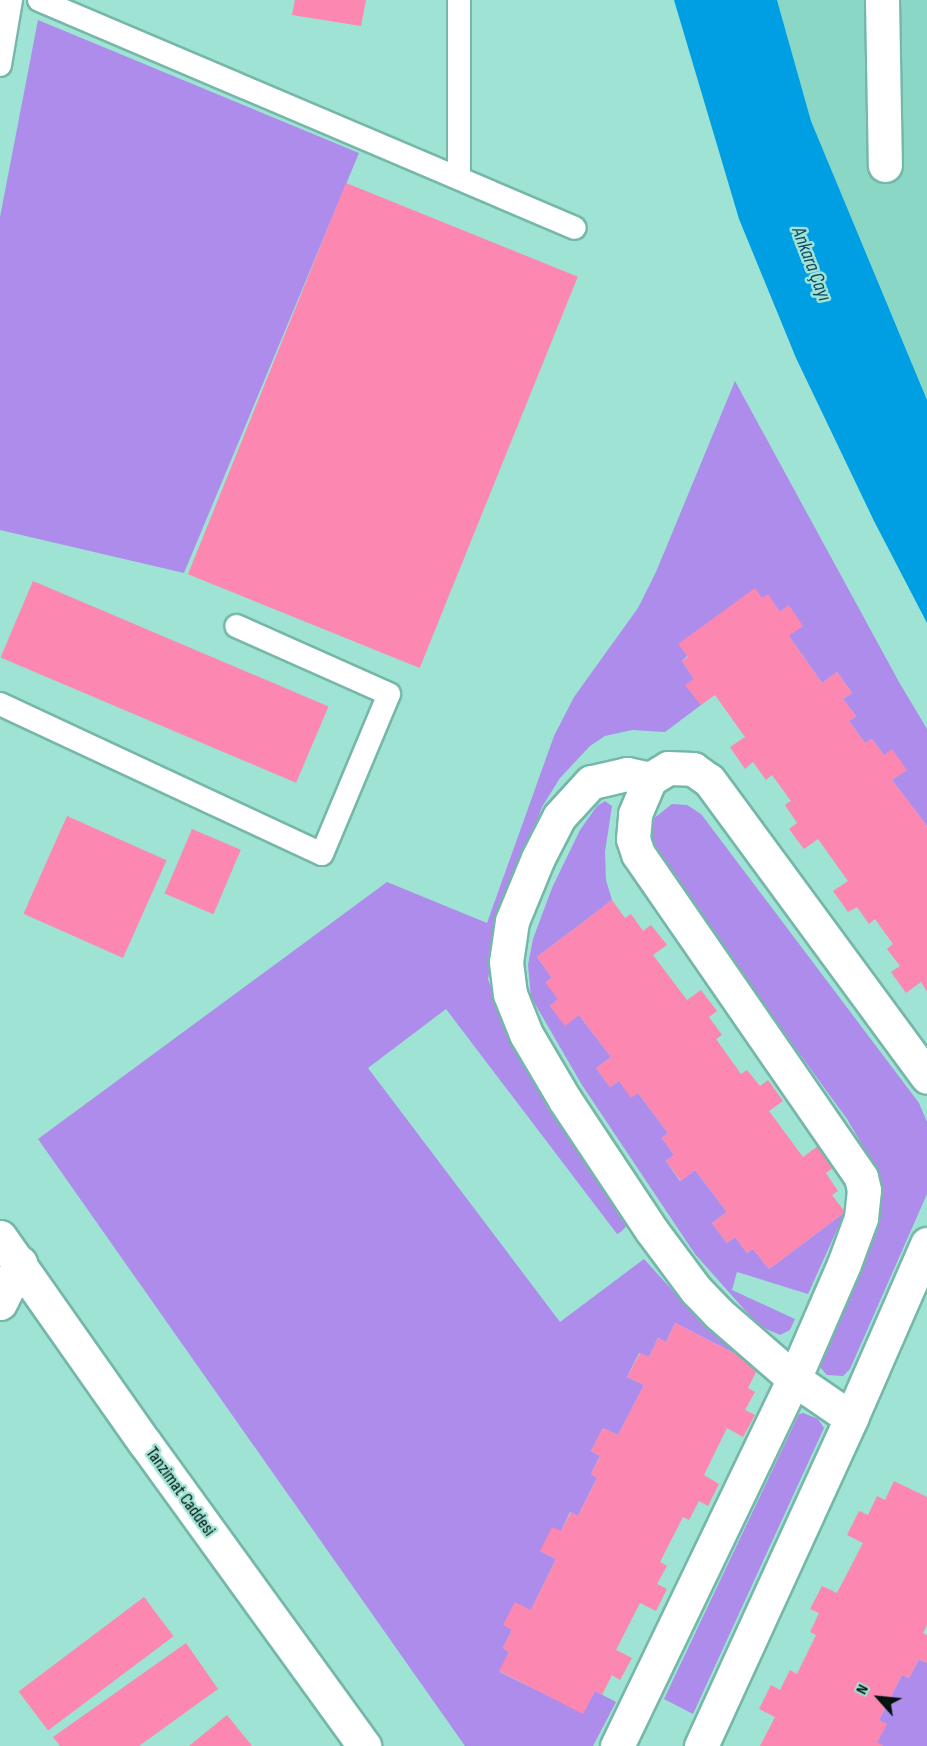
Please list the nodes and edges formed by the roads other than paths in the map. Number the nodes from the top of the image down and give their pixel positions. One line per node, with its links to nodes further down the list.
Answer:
1 (11, 0): 5 (lane)
2 (39, 0): 7 (lane)
3 (459, 0): 7 (lane)
4 (882, 0): 6 (street)
5 (0, 65)
6 (885, 165)
7 (459, 178): 8 (lane)
8 (575, 228)
9 (236, 626): 10 (lane)
10 (0, 704)
11 (650, 779): 12 (street); 17 (street); 17 (street)
12 (927, 1077)
13 (0, 1236): 15 (street, Tanzimat Caddesi)
14 (927, 1244): 18 (street)
15 (20, 1263): 16 (street); 19 (street, Tanzimat Caddesi)
16 (0, 1304)
17 (794, 1379): 18 (street); 20 (street)
18 (851, 1418): 21 (street)
19 (364, 1746)
20 (617, 1746)
21 (701, 1746)

